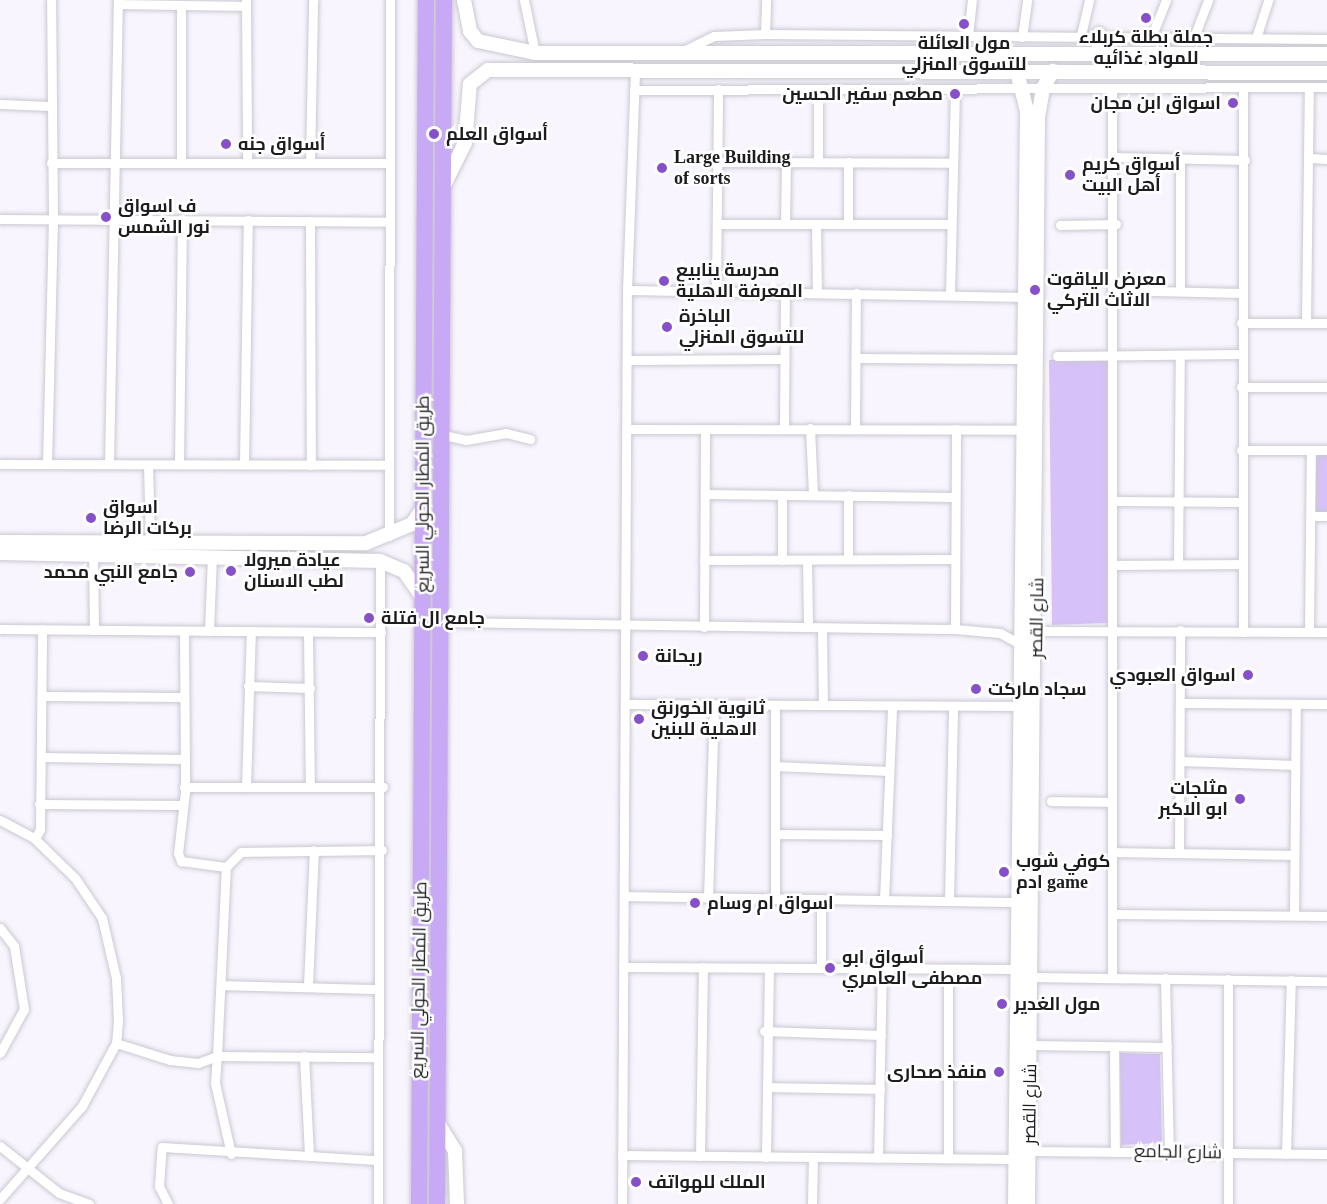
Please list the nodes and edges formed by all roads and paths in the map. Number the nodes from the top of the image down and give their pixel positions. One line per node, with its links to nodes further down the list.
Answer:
1 (51, 0): 54 (street)
2 (313, 0): 66 (street)
3 (390, 0): 67 (street)
4 (426, 0): 140 (highway, طريق المطار الحولي السريع)
5 (444, 0): 71 (highway, طريق المطار الحولي السريع)
6 (464, 0): 29 (street)
7 (524, 0): 29 (street)
8 (766, 0): 18 (street)
9 (972, 0): 22 (street)
10 (1027, 0): 23 (street)
11 (1089, 0): 20 (street)
12 (1166, 0): 21 (street)
13 (1208, 0): 24 (street)
14 (1268, 0): 26 (street)
15 (118, 2): 17 (street); 70 (street)
16 (246, 3): 17 (street); 60 (street)
17 (181, 6): 61 (street)
18 (765, 34): 22 (street); 27 (street)
19 (1099, 34): 20 (street); 21 (street); 33 (street)
20 (1081, 35): 23 (street)
21 (1152, 35): 24 (street)
22 (968, 37): 23 (street)
23 (1022, 37)
24 (1194, 37): 26 (street)
25 (1326, 37): 26 (street)
26 (1256, 38)
27 (680, 52): 29 (street); 30 (street)
28 (798, 52): 30 (street); 33 (street); 37 (street)
29 (535, 53)
30 (762, 53): 36 (street)
31 (1159, 53): 32 (street); 33 (street); 39 (street)
32 (1190, 53): 34 (street); 40 (street)
33 (1099, 54)
34 (1327, 54)
35 (635, 69): 36 (street); 50 (street); 71 (street)
36 (765, 70): 37 (street)
37 (799, 70): 41 (street)
38 (1053, 71): 39 (street); 41 (street); 46 (street, شارع القصر)
39 (1158, 71): 40 (street)
40 (1189, 71): 42 (street)
41 (1017, 72): 49 (street)
42 (1327, 73)
43 (1243, 87): 44 (street); 47 (street); 59 (street)
44 (1309, 87): 45 (street); 57 (street)
45 (1327, 87)
46 (1043, 88): 47 (street); 49 (street); 119 (street, شارع القصر)
47 (1112, 88): 55 (street)
48 (718, 89): 50 (street); 51 (street); 62 (street)
49 (1023, 89): 52 (street); 95 (street)
50 (634, 90): 86 (street)
51 (818, 90): 52 (street); 64 (street)
52 (955, 90): 68 (street)
53 (0, 104): 54 (street)
54 (50, 106): 69 (street)
55 (1114, 157): 56 (street); 84 (street)
56 (1180, 158): 59 (street); 89 (street)
57 (1310, 158): 58 (street); 97 (street)
58 (1327, 159)
59 (1245, 160): 93 (street)
60 (247, 161): 61 (street); 66 (street)
61 (181, 162): 70 (street)
62 (717, 162): 63 (street); 79 (street)
63 (786, 162): 64 (street); 80 (street)
64 (818, 162): 65 (street)
65 (848, 162): 68 (street); 82 (street)
66 (310, 163): 67 (street)
67 (389, 163): 78 (street)
68 (952, 163): 83 (street)
69 (51, 164): 70 (street); 73 (street)
70 (118, 164): 72 (street)
71 (443, 196): 116 (highway, طريق المطار الحولي السريع)
72 (113, 217): 73 (street); 75 (street); 125 (street)
73 (53, 218): 74 (street); 124 (street)
74 (0, 219)
75 (182, 219): 76 (street); 126 (street)
76 (248, 220): 77 (street); 127 (street)
77 (310, 221): 78 (street); 129 (street)
78 (388, 222): 130 (street)
79 (717, 224): 80 (street); 88 (street)
80 (785, 224): 81 (street)
81 (816, 224): 82 (street); 91 (street)
82 (848, 224): 83 (street)
83 (951, 224): 94 (street)
84 (1116, 224): 85 (street); 87 (street)
85 (1060, 225)
86 (627, 290): 88 (street); 106 (street)
87 (1115, 290): 89 (street); 102 (street)
88 (716, 291): 90 (street)
89 (1180, 291): 93 (street)
90 (785, 292): 91 (street); 104 (street)
91 (817, 293): 92 (street)
92 (856, 293): 94 (street); 103 (street)
93 (1242, 293): 96 (street)
94 (950, 294): 95 (street)
95 (1025, 297): 105 (street)
96 (1241, 322): 97 (street); 99 (street)
97 (1306, 323): 98 (street)
98 (1327, 323)
99 (1240, 354): 100 (street); 107 (street)
100 (1180, 355): 102 (street); 139 (street)
101 (1057, 356): 102 (street)
102 (1116, 356): 138 (street)
103 (856, 358): 105 (street); 111 (street)
104 (784, 359): 106 (street); 109 (street)
105 (1024, 359): 115 (street)
106 (627, 360): 112 (street)
107 (1241, 387): 108 (street); 120 (street)
108 (1327, 387)
109 (784, 428): 110 (street); 113 (street)
110 (810, 428): 111 (street); 135 (street)
111 (855, 428): 114 (street)
112 (627, 429): 113 (street); 162 (street)
113 (705, 429): 133 (street)
114 (956, 429): 115 (street); 137 (street)
115 (1023, 430): 118 (street)
116 (443, 435): 117 (street); 161 (highway, طريق المطار الحولي السريع)
117 (530, 439)
118 (1023, 448): 119 (street); 131 (street)
119 (1038, 450): 132 (street, شارع القصر)
120 (1241, 450): 121 (street); 141 (street)
121 (1311, 450): 122 (street); 142 (street)
122 (1327, 450)
123 (0, 464): 124 (street)
124 (47, 464): 125 (street)
125 (109, 464): 128 (street)
126 (179, 464): 127 (street); 128 (street)
127 (244, 464): 129 (street)
128 (148, 465): 146 (street)
129 (311, 465): 130 (street)
130 (386, 465): 144 (street)
131 (1023, 467): 132 (street); 181 (street)
132 (1038, 468): 175 (street, شارع القصر)
133 (705, 494): 134 (street); 153 (street)
134 (782, 495): 135 (street); 154 (street)
135 (813, 495): 136 (street)
136 (848, 495): 137 (street); 151 (street)
137 (955, 496): 152 (street)
138 (1116, 501): 139 (street); 159 (street)
139 (1179, 501): 141 (street); 157 (street)
140 (425, 502): 144 (street); 160 (highway, طريق المطار الحولي السريع)
141 (1242, 502): 158 (street)
142 (1311, 516): 143 (street); 176 (street)
143 (1327, 516)
144 (389, 536): 147 (street)
145 (0, 542): 146 (street)
146 (150, 543): 147 (street)
147 (232, 549): 150 (street); 156 (street)
148 (0, 553): 149 (street)
149 (93, 554): 150 (street); 169 (street)
150 (212, 555): 173 (street)
151 (848, 559): 152 (street); 155 (street)
152 (955, 559): 168 (street)
153 (704, 560): 154 (street); 163 (street)
154 (782, 560): 155 (street)
155 (807, 560): 164 (street)
156 (380, 561): 160 (street); 178 (street)
157 (1178, 564): 158 (street); 159 (street)
158 (1243, 564): 179 (street)
159 (1115, 565): 170 (street)
160 (423, 603): 283 (highway, طريق المطار الحولي السريع)
161 (442, 622): 162 (street); 260 (highway, طريق المطار الحولي السريع)
162 (627, 625): 163 (street); 187 (street)
163 (704, 627): 164 (street)
164 (808, 627): 165 (street)
165 (822, 627): 168 (street); 192 (street)
166 (0, 629): 167 (street)
167 (42, 629): 169 (street); 184 (street)
168 (955, 629): 181 (street)
169 (94, 630): 172 (street)
170 (1114, 630): 171 (street); 175 (street); 207 (street)
171 (1180, 630): 179 (street); 186 (street)
172 (184, 631): 173 (street); 185 (street)
173 (209, 631): 174 (street)
174 (251, 631): 177 (street); 182 (street)
175 (1036, 631): 211 (street, شارع القصر)
176 (1309, 631): 179 (street); 180 (street)
177 (308, 632): 178 (street); 183 (street)
178 (381, 632): 205 (street)
179 (1243, 632)
180 (1327, 632)
181 (1023, 646): 195 (street)
182 (248, 686): 183 (street); 204 (street)
183 (310, 688): 202 (street)
184 (43, 696): 185 (street); 196 (street)
185 (183, 697): 197 (street)
186 (1181, 703): 189 (street); 198 (street)
187 (626, 704): 188 (street); 222 (street)
188 (714, 704): 191 (street); 223 (street)
189 (1296, 704): 190 (street); 199 (street)
190 (1327, 704)
191 (775, 705): 192 (street); 200 (street)
192 (823, 705): 193 (street)
193 (892, 706): 194 (street); 201 (street)
194 (952, 706): 195 (street); 227 (street)
195 (1023, 706): 211 (street)
196 (41, 757): 197 (street); 208 (street)
197 (184, 759): 203 (street)
198 (1181, 761): 199 (street); 218 (street)
199 (1295, 765): 219 (street)
200 (775, 766): 201 (street); 212 (street)
201 (889, 771): 213 (street)
202 (310, 786): 204 (street); 205 (street)
203 (184, 787): 204 (street); 209 (street)
204 (246, 787)
205 (384, 787): 216 (street)
206 (1051, 801): 207 (street)
207 (1112, 802): 217 (street)
208 (39, 804): 209 (street); 214 (street)
209 (182, 805): 221 (street)
210 (0, 820): 214 (street)
211 (1028, 831): 220 (street, شارع القصر)
212 (775, 834): 213 (street); 224 (street)
213 (887, 835): 226 (street)
214 (35, 839): 250 (street)
215 (314, 850): 216 (street); 221 (street); 246 (street)
216 (382, 850): 247 (street)
217 (1112, 852): 218 (street); 229 (street)
218 (1179, 852): 219 (street)
219 (1294, 855): 230 (street)
220 (1027, 866): 228 (street); 239 (street, شارع القصر)
221 (226, 867): 245 (street)
222 (624, 897): 223 (street); 233 (street)
223 (708, 898): 224 (street)
224 (774, 898): 225 (street)
225 (821, 899): 226 (street); 236 (street)
226 (885, 900): 227 (street)
227 (949, 901): 228 (street)
228 (1020, 902): 239 (street)
229 (1113, 914): 230 (street); 240 (street)
230 (1294, 915): 231 (street)
231 (1327, 916)
232 (0, 928): 254 (street)
233 (623, 967): 234 (street); 269 (street)
234 (704, 967): 235 (street); 271 (street)
235 (769, 968): 236 (street); 248 (street)
236 (821, 968): 237 (street)
237 (882, 968): 238 (street); 249 (street)
238 (948, 969): 239 (street); 275 (street)
239 (1025, 973): 240 (street); 251 (street, شارع القصر); 276 (street)
240 (1112, 977): 241 (street)
241 (1165, 978): 242 (street); 253 (street)
242 (1228, 979): 243 (street); 265 (street)
243 (1292, 980): 244 (street); 267 (street)
244 (1327, 981)
245 (223, 985): 246 (street); 255 (street)
246 (308, 986): 247 (street)
247 (377, 989): 257 (street)
248 (765, 1031): 249 (street); 258 (street)
249 (881, 1035): 259 (street)
250 (116, 1042): 255 (street); 278 (street)
251 (1031, 1045): 252 (street); 262 (street, شارع القصر)
252 (1114, 1047): 253 (street); 264 (street)
253 (1167, 1047): 263 (street)
254 (0, 1053)
255 (217, 1056): 256 (street); 266 (street)
256 (304, 1056): 257 (street); 270 (street)
257 (375, 1057): 277 (street)
258 (767, 1087): 259 (street); 272 (street)
259 (880, 1089): 274 (street)
260 (437, 1122): 284 (highway, طريق المطار الحولي السريع); 285 (street)
261 (0, 1146): 278 (street)
262 (1029, 1151): 264 (street, شارع الجامع); 289 (street, شارع القصر)
263 (1169, 1151): 264 (street, شارع الجامع); 265 (street, شارع الجامع)
264 (1115, 1152)
265 (1227, 1153): 267 (street, شارع الجامع); 290 (street)
266 (231, 1154): 270 (street); 281 (street)
267 (1286, 1154): 268 (street, شارع الجامع)
268 (1327, 1154)
269 (622, 1155): 271 (street); 286 (street)
270 (309, 1156): 277 (street)
271 (700, 1156): 272 (street)
272 (766, 1156): 273 (street)
273 (813, 1157): 274 (street); 287 (street)
274 (878, 1158): 275 (street)
275 (948, 1158): 276 (street)
276 (1016, 1159): 288 (street)
277 (377, 1160): 282 (street)
278 (27, 1171): 279 (street); 280 (street)
279 (0, 1199)
280 (89, 1204)
281 (168, 1204)
282 (378, 1204)
283 (419, 1204)
284 (437, 1204)
285 (457, 1204)
286 (622, 1204)
287 (812, 1204)
288 (1015, 1204)
289 (1028, 1204)
290 (1228, 1204)

